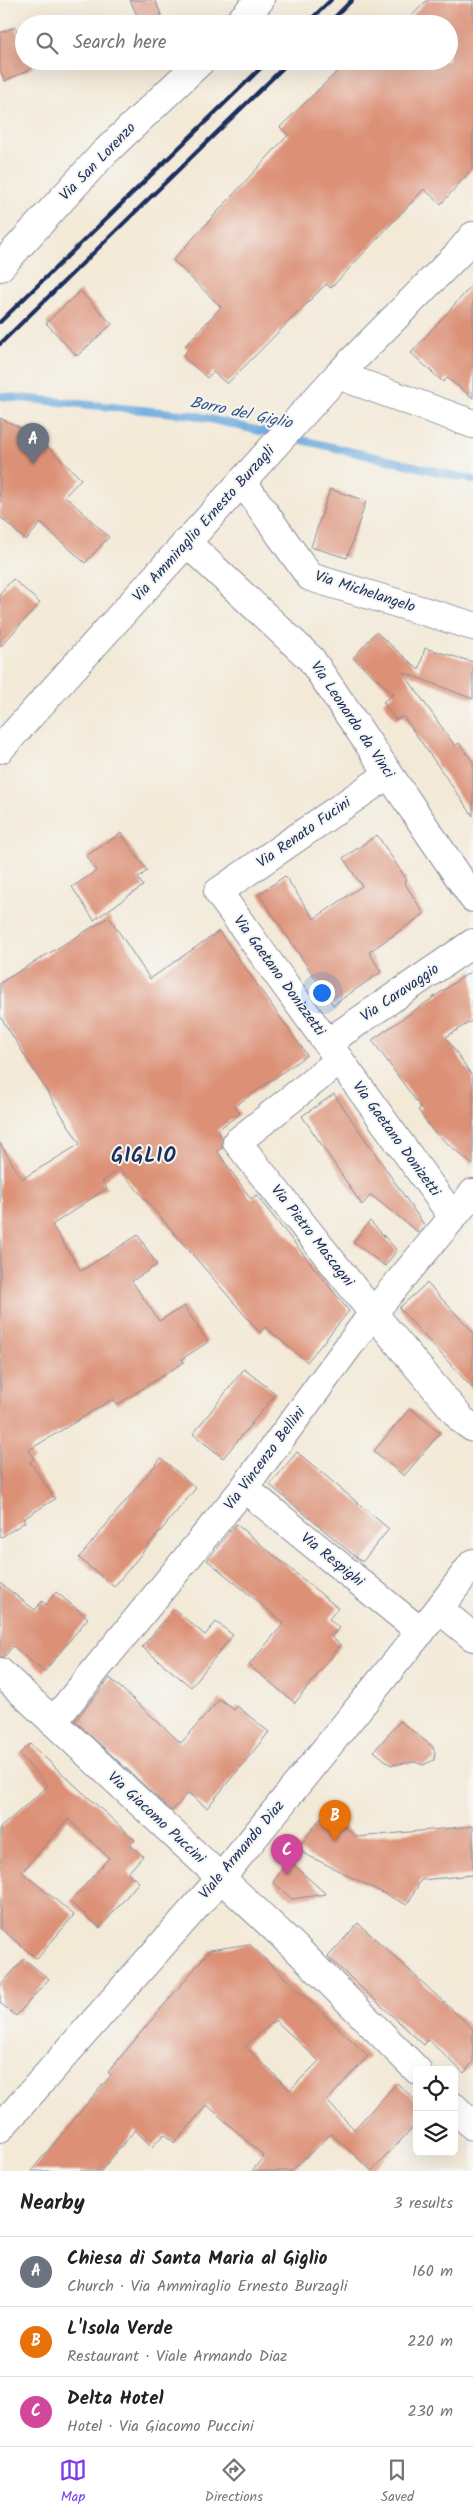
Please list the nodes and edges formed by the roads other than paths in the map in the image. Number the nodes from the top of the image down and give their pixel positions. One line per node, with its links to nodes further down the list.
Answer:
1 (260, 0): 2 (street)
2 (246, 15)
3 (192, 70): 5 (street, Via San Lorenzo)
4 (473, 236): 8 (street, Via Ammiraglio Ernesto Burzagli)
5 (28, 237): 6 (street); 7 (street, Via San Lorenzo)
6 (0, 238)
7 (0, 268)
8 (338, 375): 9 (street); 10 (street, Via Ammiraglio Ernesto Burzagli)
9 (473, 424)
10 (248, 475): 11 (street, Via Ammiraglio Ernesto Burzagli); 12 (street, Via Michelangelo)
11 (186, 542): 13 (street, Via Ammiraglio Ernesto Burzagli); 14 (street, Via Leonardo da Vinci)
12 (473, 626)
13 (0, 749)
14 (389, 774): 15 (street, Via Renato Fucini); 16 (street, Via Leonardo da Vinci)
15 (218, 892): 18 (street, Via Gaetano Donizzetti)
16 (473, 898)
17 (473, 943): 18 (street, Via Caravaggio)
18 (333, 1051): 20 (street, Via Gaetano Donizetti); 21 (street, Via Pietro Mascagni)
19 (473, 1193): 20 (street, Via Vincenzo Bellini)
20 (453, 1217): 21 (street, Via Vincenzo Bellini)
21 (373, 1313): 22 (street, Via Pietro Mascagni); 23 (street, Via Vincenzo Bellini)
22 (473, 1428)
23 (244, 1488): 26 (street, Via Respighi); 29 (street, Via Vincenzo Bellini)
24 (473, 1563): 25 (street, Viale Armando Diaz)
25 (439, 1609): 26 (street, Viale Armando Diaz); 27 (street)
26 (421, 1632): 30 (street, Viale Armando Diaz)
27 (473, 1637)
28 (0, 1672): 29 (street, Via Giacomo Puccini)
29 (53, 1722): 30 (street, Via Giacomo Puccini)
30 (220, 1878): 31 (street, Via Giacomo Puccini); 34 (street, Viale Armando Diaz)
31 (413, 2066)
32 (458, 2111): 33 (street)
33 (473, 2126)
34 (0, 2128)

